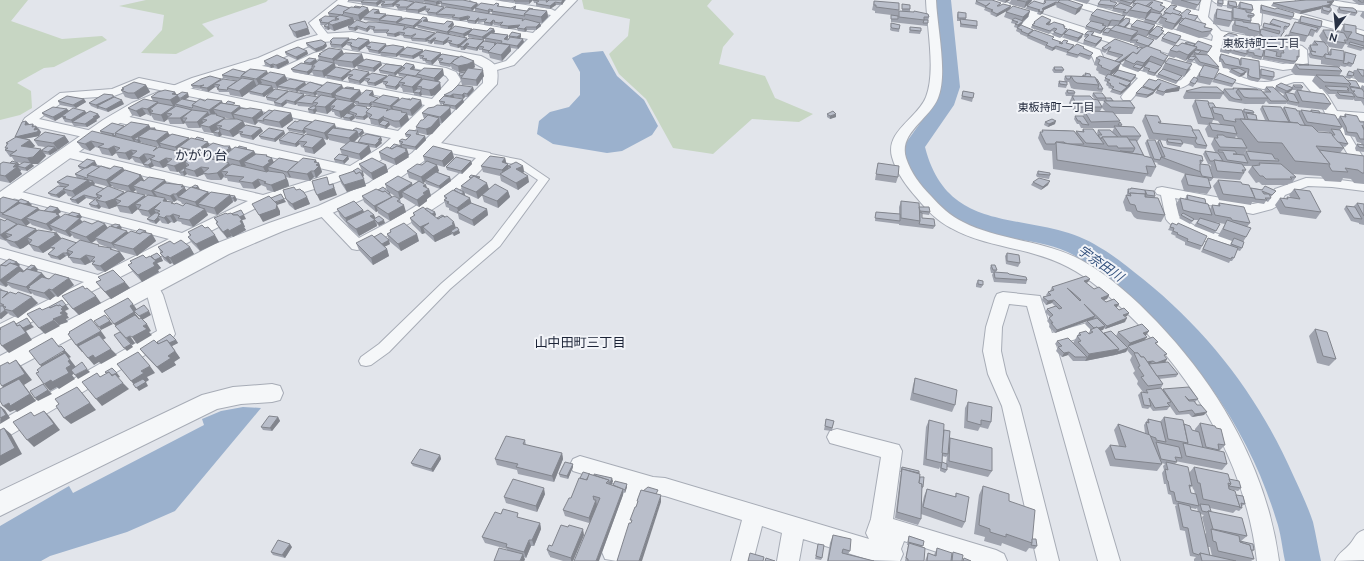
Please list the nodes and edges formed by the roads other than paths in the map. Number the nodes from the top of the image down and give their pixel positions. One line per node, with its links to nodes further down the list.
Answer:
1 (475, 0): 15 (street)
2 (572, 0): 15 (street)
3 (931, 0): 80 (street)
4 (989, 0): 17 (street)
5 (1066, 0): 12 (street)
6 (1151, 0): 16 (street)
7 (1206, 0): 16 (street)
8 (1217, 0): 13 (street)
9 (1290, 0): 13 (street)
10 (1329, 0): 14 (street)
11 (341, 2): 22 (street); 23 (street)
12 (1094, 4): 19 (street); 25 (street)
13 (1254, 5): 18 (street); 21 (street)
14 (1364, 8)
15 (558, 13): 22 (street)
16 (1203, 15): 20 (street)
17 (1036, 16): 19 (street); 26 (street)
18 (1256, 25)
19 (1074, 28): 24 (street)
20 (1218, 34): 25 (street); 25 (street)
21 (1364, 34)
22 (536, 36): 29 (street)
23 (324, 38): 27 (street); 29 (street)
24 (1110, 39): 26 (street); 28 (street)
25 (1216, 49): 33 (street)
26 (1096, 52): 32 (street)
27 (246, 66): 31 (street); 37 (street)
28 (1198, 68): 32 (street); 33 (street)
29 (486, 70): 45 (street)
30 (1358, 70): 35 (street)
31 (281, 73): 39 (street); 39 (street)
32 (1145, 77): 38 (street)
33 (1237, 78): 34 (street)
34 (1306, 78): 35 (street); 40 (street)
35 (1341, 79): 36 (street)
36 (1364, 84)
37 (174, 89): 42 (street); 43 (street); 44 (street)
38 (1127, 97)
39 (434, 103): 44 (street)
40 (1333, 114): 41 (street); 48 (street)
41 (1364, 117)
42 (116, 118): 43 (street); 49 (street)
43 (92, 135): 46 (street)
44 (400, 136): 49 (street)
45 (431, 145): 47 (street); 53 (street)
46 (66, 153): 51 (street); 52 (street)
47 (485, 156): 53 (street); 62 (street)
48 (1364, 170)
49 (352, 171): 52 (street)
50 (1364, 187): 55 (street)
51 (5, 197): 54 (street)
52 (264, 200): 54 (street)
53 (323, 211): 58 (street)
54 (183, 238): 57 (street)
55 (1228, 243)
56 (0, 253): 57 (street)
57 (99, 281): 60 (street)
58 (150, 286): 63 (street); 65 (street)
59 (1086, 329): 61 (street)
60 (2, 330)
61 (1046, 341): 78 (street); 79 (street)
62 (366, 361)
63 (0, 366)
64 (272, 393): 69 (street)
65 (0, 431)
66 (837, 437): 73 (street)
67 (580, 465): 68 (street)
68 (638, 482): 70 (street); 74 (street)
69 (0, 504)
70 (754, 514): 71 (street); 75 (street)
71 (794, 527): 73 (street); 76 (street)
72 (1364, 540): 81 (street)
73 (892, 551): 77 (street)
74 (613, 552)
75 (742, 561)
76 (788, 561)
77 (996, 561)
78 (1048, 561)
79 (1109, 561)
80 (1268, 561)
81 (1346, 561)

